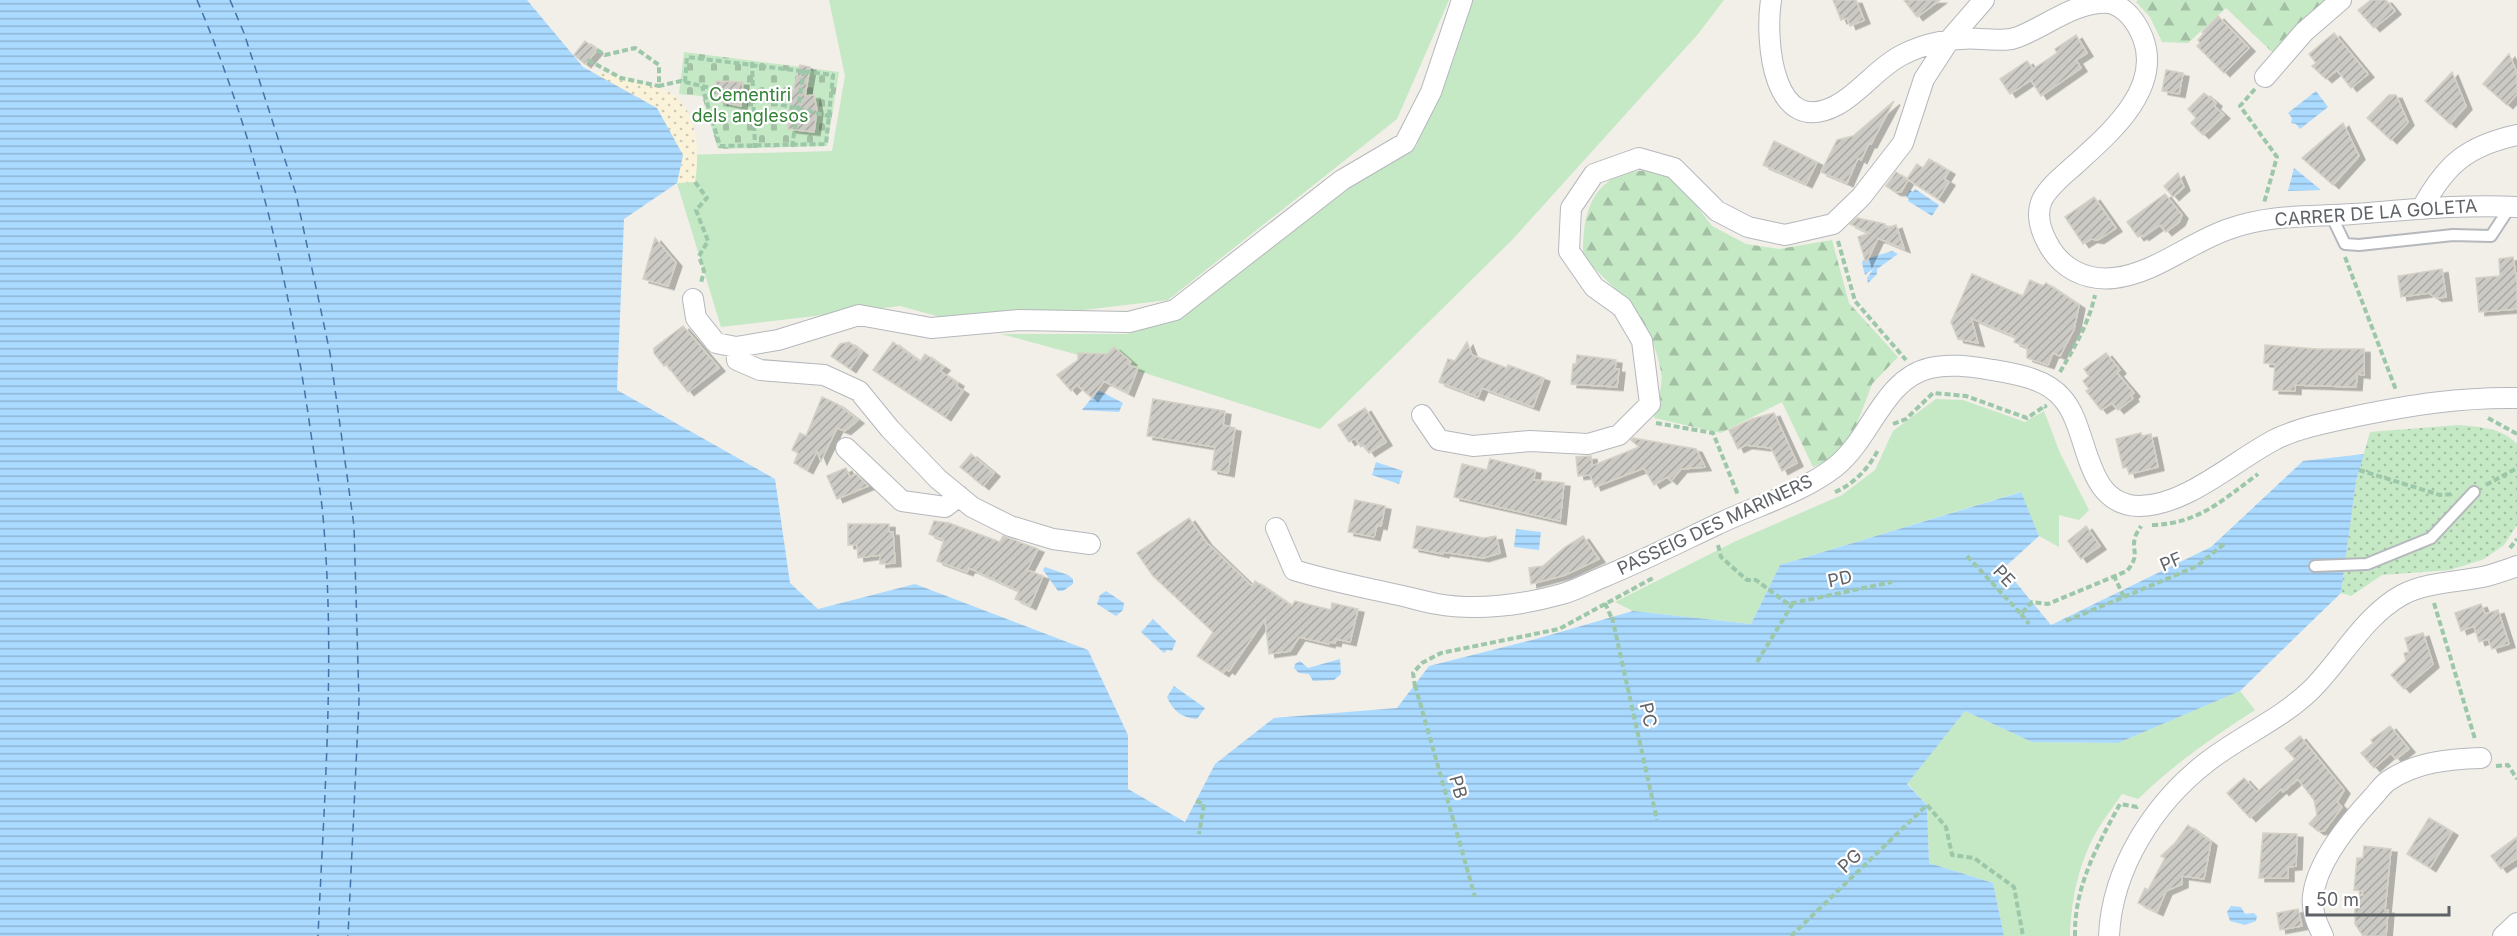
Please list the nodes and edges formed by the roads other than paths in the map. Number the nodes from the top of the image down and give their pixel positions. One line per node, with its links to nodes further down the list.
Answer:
1 (1462, 0): 12 (street)
2 (1770, 0): 5 (street, CARRER DE LA GOLETA)
3 (1984, 0): 5 (street)
4 (2342, 0): 6 (street)
5 (1950, 39): 10 (street, CARRER DE LA GOLETA); 14 (street)
6 (2265, 77)
7 (2517, 135): 9 (street)
8 (2514, 207): 9 (street, CARRER DE LA GOLETA); 10 (lane)
9 (2422, 208): 10 (street, CARRER DE LA GOLETA)
10 (2331, 215)
11 (693, 299): 12 (street)
12 (736, 347): 17 (street)
13 (2517, 398): 18 (street, PASSEIG DES MARINERS)
14 (1422, 415)
15 (846, 448): 17 (street)
16 (2474, 492): 20 (lane)
17 (959, 496): 19 (street)
18 (1276, 528)
19 (1090, 544)
20 (2315, 566)
21 (2517, 566): 24 (street)
22 (2481, 758): 25 (street)
23 (2517, 923): 26 (street)
24 (2109, 936)
25 (2323, 936)
26 (2503, 936)

